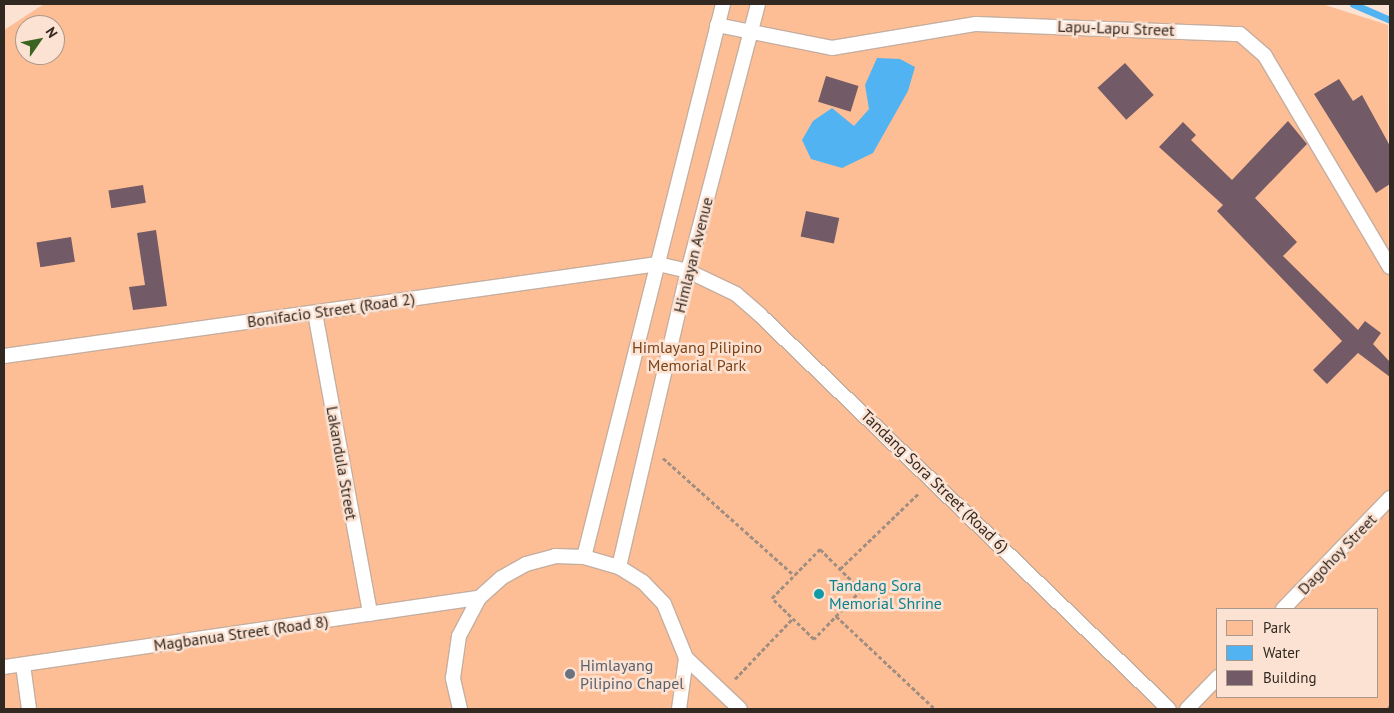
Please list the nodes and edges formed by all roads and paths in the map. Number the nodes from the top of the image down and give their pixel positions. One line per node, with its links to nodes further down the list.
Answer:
1 (723, 4): 3 (lane, Himlayan Avenue)
2 (758, 4): 4 (lane, Himlayan Avenue)
3 (717, 25): 4 (lane, Lapu-Lapu Street); 5 (lane, Himlayan Avenue)
4 (750, 33): 6 (lane, Lapu-Lapu Street); 7 (lane, Himlayan Avenue)
5 (658, 264): 7 (lane, Tandang Sora Street (Road 6)); 8 (lane, Bonifacio Street (Road 2)); 13 (lane, Himlayan Avenue)
6 (1390, 267)
7 (688, 271): 10 (lane, Himlayan Avenue); 11 (lane, Tandang Sora Street (Road 6))
8 (314, 312): 9 (lane, Bonifacio Street (Road 2)); 19 (lane, Lakandula Street)
9 (4, 356)
10 (649, 446): 14 (lane, Himlayan Avenue); 16 (path)
11 (934, 478): 15 (path); 33 (lane, Tandang Sora Street (Road 6))
12 (1390, 498): 18 (lane, Dagohoy Street)
13 (584, 557): 14 (lane); 17 (lane)
14 (618, 567): 22 (lane)
15 (840, 569): 16 (path); 20 (path)
16 (794, 575): 21 (path)
17 (479, 598): 19 (lane, Magbanua Street (Road 8)); 29 (lane)
18 (1284, 608)
19 (370, 614): 23 (lane, Magbanua Street (Road 8))
20 (836, 616): 21 (path); 32 (path)
21 (793, 618): 26 (path)
22 (686, 658): 26 (lane); 30 (lane)
23 (23, 665): 24 (lane, Magbanua Street (Road 8)); 28 (lane)
24 (4, 668)
25 (1216, 679): 34 (lane)
26 (722, 692): 31 (lane)
27 (1390, 706): 35 (path)
28 (29, 709)
29 (460, 709)
30 (679, 709)
31 (740, 709)
32 (935, 709)
33 (1169, 709)
34 (1187, 709)
35 (1388, 709)

